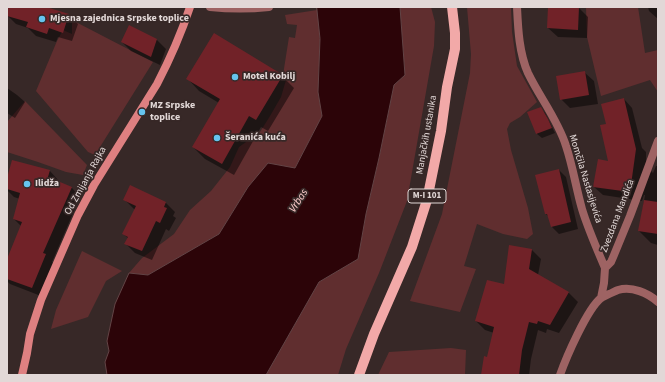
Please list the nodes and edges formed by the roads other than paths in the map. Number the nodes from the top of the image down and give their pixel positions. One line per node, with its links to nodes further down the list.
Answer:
1 (190, 7): 10 (street, Od Zmijanja Rajka)
2 (210, 7): 3 (street)
3 (269, 7)
4 (452, 7): 11 (main road, Manjačkih ustanika / M-I 101)
5 (517, 7): 7 (street, Momčila Nastasijevića)
6 (658, 141): 7 (street, Zvezdana Mandića)
7 (605, 268): 8 (street, Zvezdana Mandića)
8 (601, 298): 9 (street); 12 (street)
9 (658, 302)
10 (22, 375)
11 (359, 375)
12 (560, 375)

